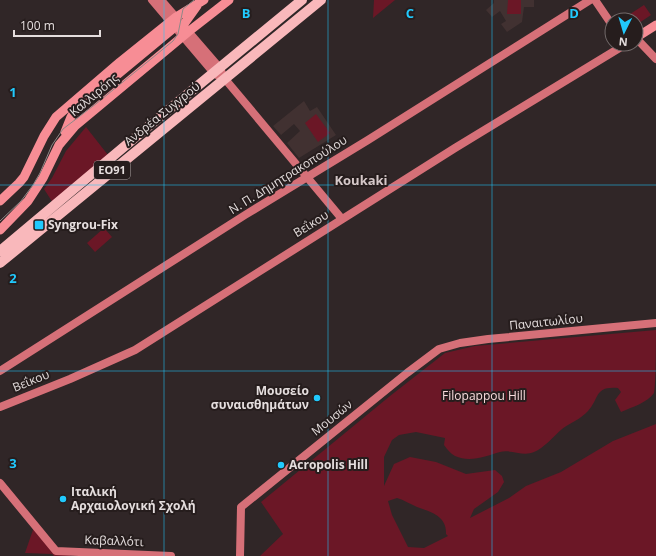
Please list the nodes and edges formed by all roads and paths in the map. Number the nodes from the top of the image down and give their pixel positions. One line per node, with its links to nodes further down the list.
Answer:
1 (152, 0): 10 (street)
2 (162, 0): 10 (street)
3 (229, 0): 10 (main road, Καλλιρόης)
4 (302, 0): 16 (highway, ΕΟ91)
5 (321, 0): 17 (highway, Ανδρέα Συγγρού / ΕΟ91)
6 (590, 0): 19 (street, Ν. Π. Δημητρακοπούλου)
7 (595, 0): 9 (street)
8 (201, 2): 10 (main road)
9 (604, 13)
10 (179, 26): 16 (street); 18 (main road, Καλλιρόης); 18 (main road); 20 (main road, Καλλιρόης)
11 (656, 26): 12 (main road)
12 (644, 33)
13 (644, 47): 15 (street)
14 (612, 52): 21 (street, Βεΐκου)
15 (656, 60)
16 (216, 70): 17 (street); 23 (highway, ΕΟ91)
17 (225, 79): 19 (street); 24 (highway, Ανδρέα Συγγρού / ΕΟ91)
18 (63, 140): 22 (main road, Καλλιρόης)
19 (307, 176): 21 (street); 27 (street, Ν. Π. Δημητρακοπούλου)
20 (0, 201)
21 (342, 219): 28 (street, Βεΐκου)
22 (0, 230)
23 (0, 251)
24 (0, 263)
25 (656, 323): 26 (street, Παναιτωλίου)
26 (439, 349): 31 (street, Μουσών)
27 (0, 371)
28 (0, 407)
29 (0, 482): 30 (street, Καβαλλότι)
30 (171, 556)
31 (240, 556)

